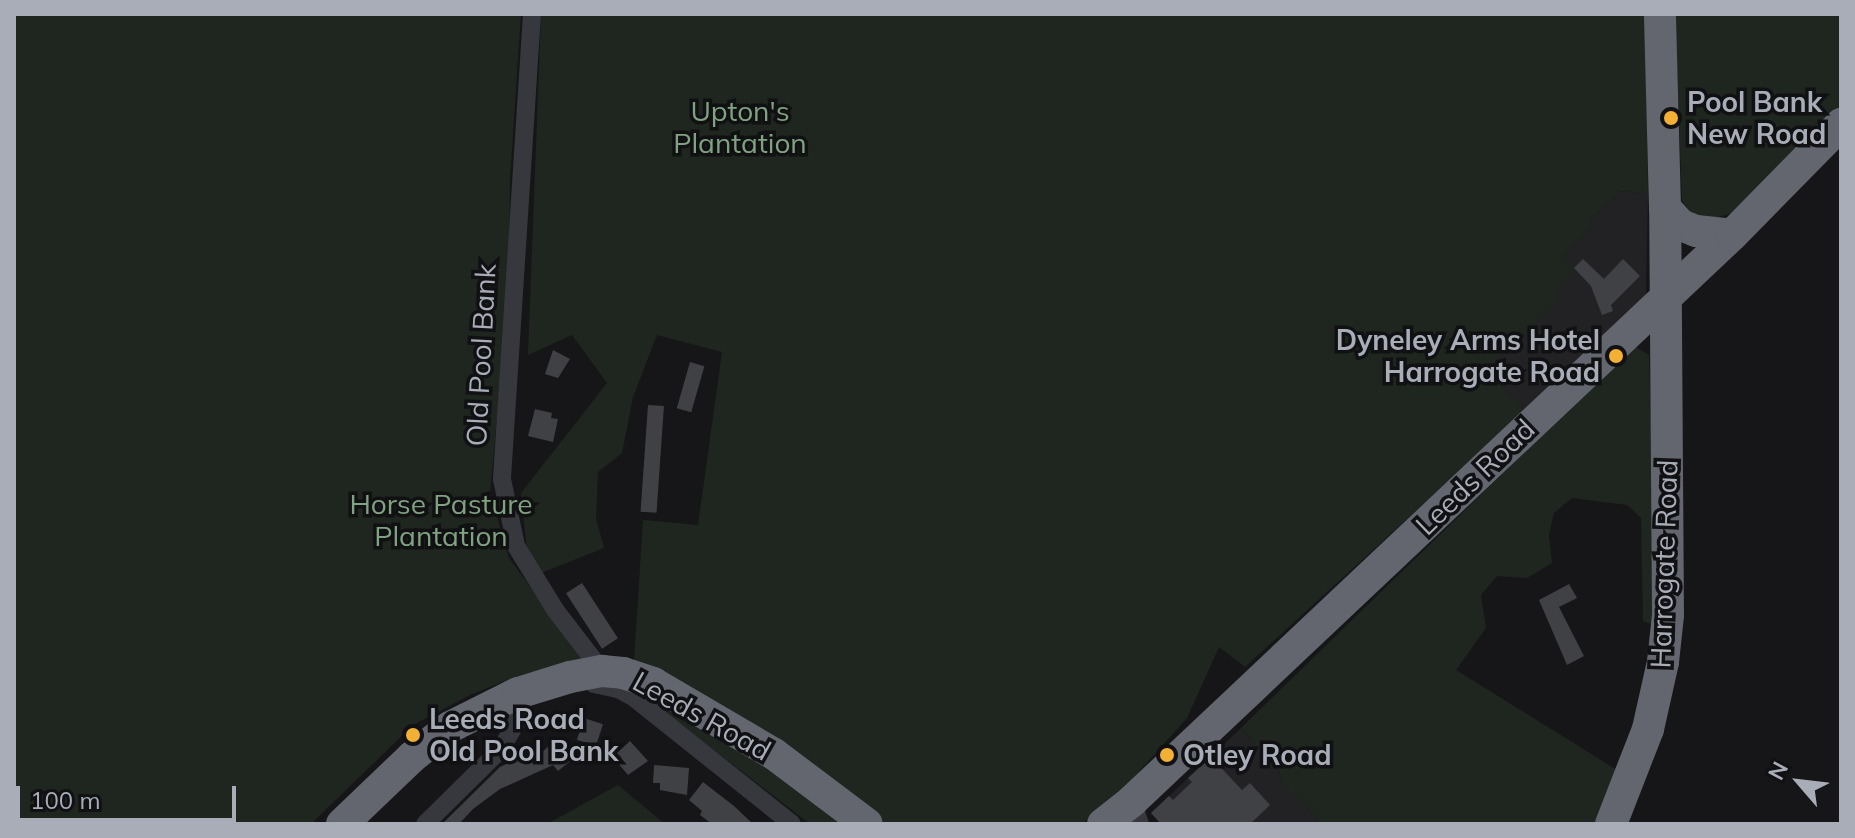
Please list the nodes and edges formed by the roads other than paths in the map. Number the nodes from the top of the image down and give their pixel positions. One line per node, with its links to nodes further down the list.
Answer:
1 (532, 14): 7 (street, Old Pool Bank)
2 (1660, 14): 4 (highway)
3 (1841, 124): 5 (highway, Leeds Road)
4 (1665, 208): 5 (highway); 6 (highway)
5 (1732, 235): 6 (highway, Leeds Road)
6 (1666, 296): 10 (highway, Leeds Road); 16 (highway, Harrogate Road)
7 (602, 671): 8 (highway, Leeds Road); 14 (highway, Leeds Road)
8 (570, 677): 9 (highway, Leeds Road); 13 (street)
9 (518, 693): 11 (highway, Leeds Road); 12 (street)
10 (1136, 812): 15 (highway, Leeds Road)
11 (342, 824)
12 (425, 824)
13 (792, 824)
14 (867, 824)
15 (1103, 824)
16 (1611, 824)

